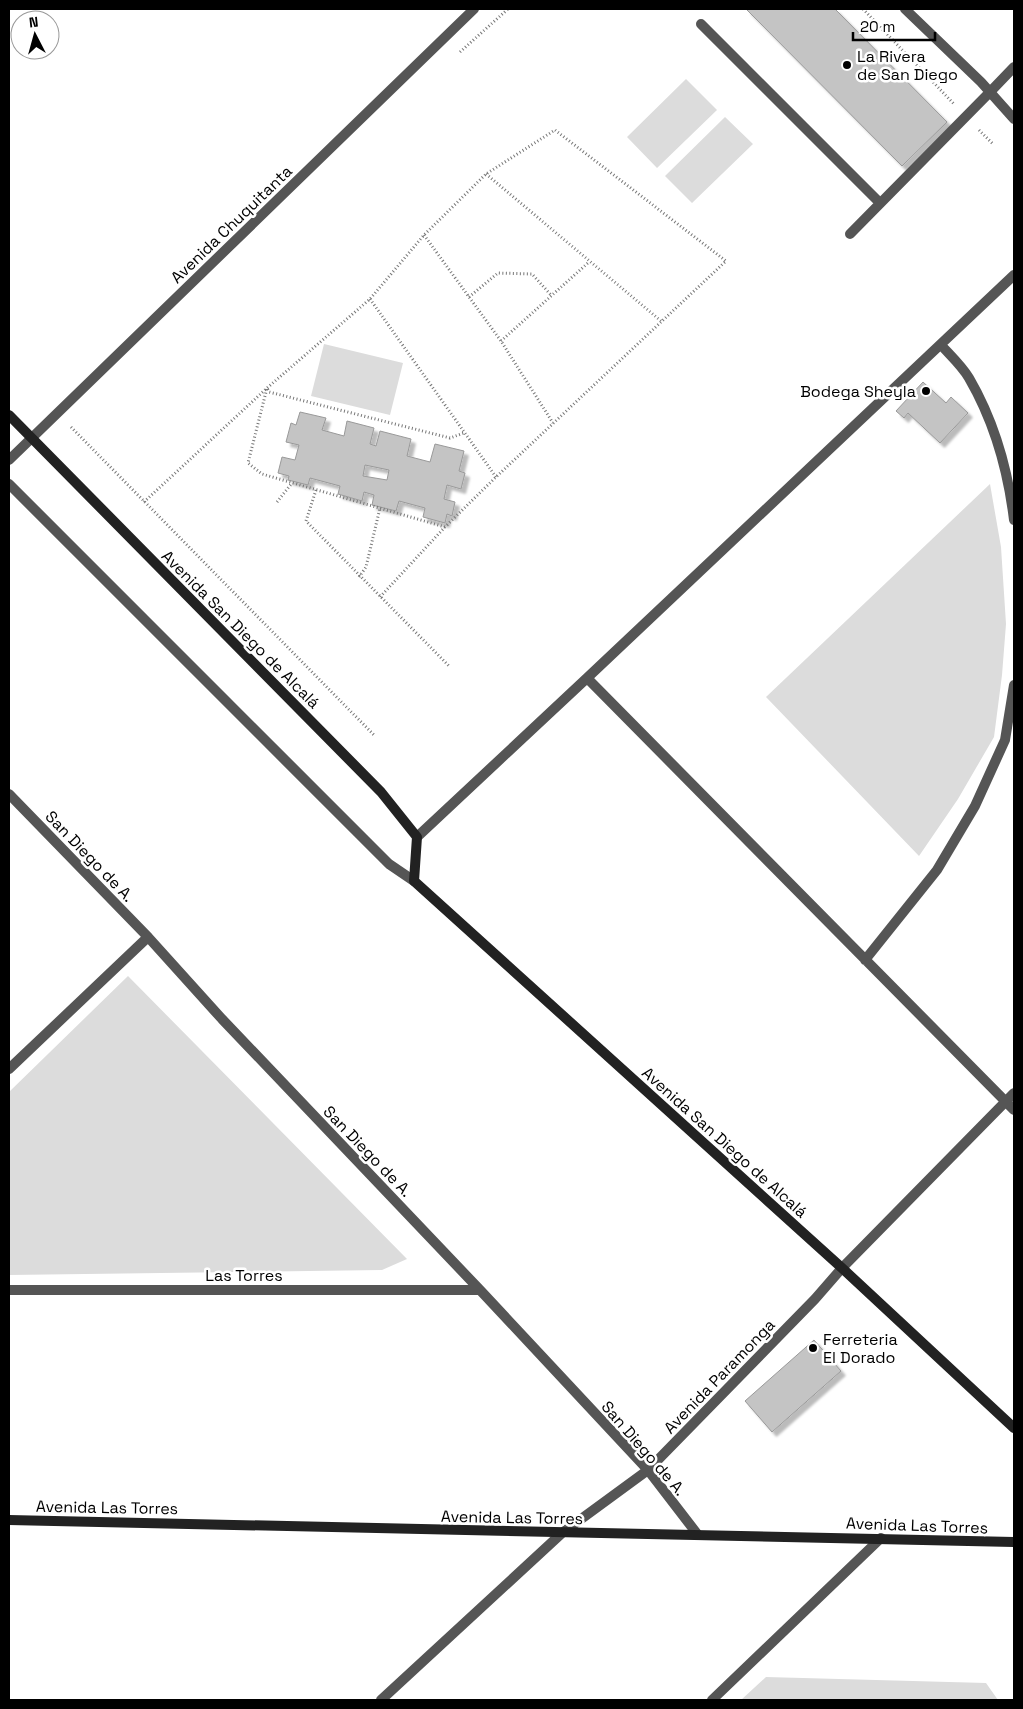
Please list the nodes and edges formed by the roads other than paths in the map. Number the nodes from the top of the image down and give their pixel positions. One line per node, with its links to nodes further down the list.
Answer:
1 (474, 9): 12 (street, Avenida Chuquitanta)
2 (905, 9): 5 (street)
3 (701, 24): 7 (street)
4 (1014, 67): 5 (street)
5 (990, 92): 6 (street); 7 (street)
6 (1014, 119)
7 (880, 203): 8 (street)
8 (850, 234)
9 (1014, 275): 10 (street)
10 (941, 345): 15 (street); 16 (street)
11 (9, 415): 12 (street, Avenida San Diego de Alcalá)
12 (32, 438): 13 (street, Avenida Chuquitanta); 19 (street, Avenida San Diego de Alcalá)
13 (9, 460)
14 (9, 484): 20 (street, Avenida San Diego de Alcalá)
15 (1014, 520)
16 (587, 678): 19 (street); 22 (street)
17 (1014, 685): 22 (street)
18 (9, 794): 21 (street, San Diego de A.)
19 (417, 837): 20 (street)
20 (414, 881): 27 (street, Avenida San Diego de Alcalá)
21 (148, 937): 23 (street); 29 (street, San Diego de A.)
22 (865, 960): 25 (street)
23 (9, 1069)
24 (1014, 1093): 25 (street, Avenida Paramonga)
25 (1006, 1102): 26 (street); 27 (street, Avenida Paramonga)
26 (1014, 1110)
27 (842, 1268): 30 (street, Avenida San Diego de Alcalá); 31 (street, Avenida Paramonga)
28 (9, 1290): 29 (street, Las Torres)
29 (480, 1290): 31 (street, San Diego de A.)
30 (1014, 1428)
31 (648, 1470): 33 (street, Avenida Paramonga); 34 (street, San Diego de A.)
32 (9, 1520): 33 (street, Avenida Las Torres)
33 (562, 1533): 34 (street, Avenida Las Torres); 37 (street, Avenida Paramonga)
34 (698, 1535): 35 (street, Avenida Las Torres)
35 (881, 1538): 36 (street, Avenida Las Torres); 38 (street)
36 (1014, 1542)
37 (381, 1700)
38 (712, 1700)

